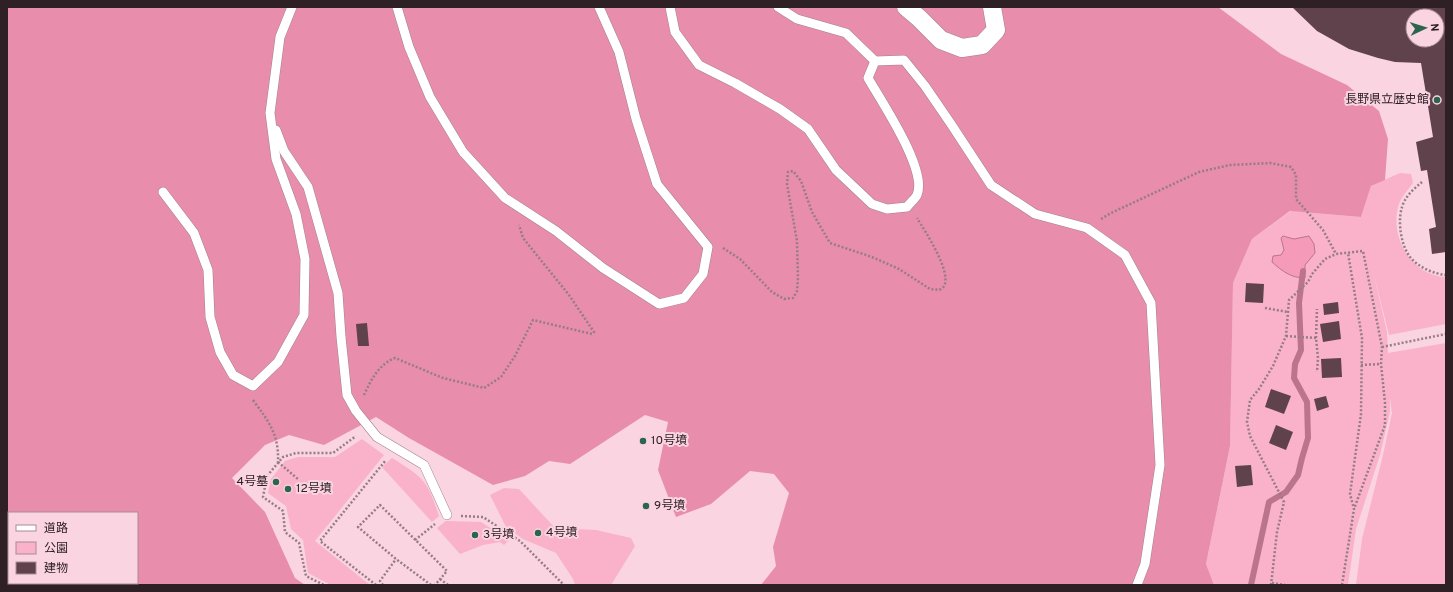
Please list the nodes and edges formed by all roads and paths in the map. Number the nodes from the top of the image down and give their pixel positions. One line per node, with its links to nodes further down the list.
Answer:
1 (292, 7): 9 (lane)
2 (397, 7): 12 (lane)
3 (599, 7): 15 (lane)
4 (670, 7): 13 (lane)
5 (778, 7): 8 (lane)
6 (906, 7): 7 (street)
7 (992, 7)
8 (875, 61): 13 (lane); 14 (lane)
9 (270, 113): 29 (lane); 30 (lane)
10 (1422, 182): 18 (path)
11 (163, 192): 29 (lane)
12 (514, 203): 15 (lane); 30 (path)
13 (910, 203): 15 (path)
14 (1087, 228): 17 (path); 51 (lane)
15 (706, 245)
16 (1348, 253): 17 (path); 25 (path); 27 (path)
17 (1336, 254): 21 (path)
18 (1446, 275)
19 (1265, 308): 21 (path)
20 (1317, 308): 24 (path)
21 (1288, 312): 23 (path)
22 (1446, 334): 25 (path)
23 (1286, 336): 24 (path); 43 (path)
24 (1316, 338): 28 (path)
25 (1382, 347): 26 (path)
26 (1381, 364): 27 (path); 37 (path)
27 (1361, 365): 37 (path)
28 (1317, 372)
29 (254, 386): 33 (path)
30 (356, 411): 32 (lane)
31 (360, 434): 33 (path)
32 (396, 448): 38 (lane); 45 (path)
33 (278, 462): 34 (path); 36 (path)
34 (266, 476): 35 (path); 44 (path)
35 (247, 478)
36 (299, 480)
37 (1354, 509): 53 (path)
38 (447, 514): 50 (path)
39 (435, 523): 40 (path)
40 (415, 540): 41 (path); 42 (path)
41 (396, 559): 46 (path); 47 (path)
42 (440, 578): 48 (path); 49 (path)
43 (1271, 584): 52 (path)
44 (324, 585)
45 (376, 585)
46 (383, 585)
47 (431, 585)
48 (435, 585)
49 (448, 585)
50 (564, 585)
51 (1137, 585)
52 (1285, 585)
53 (1342, 585)

